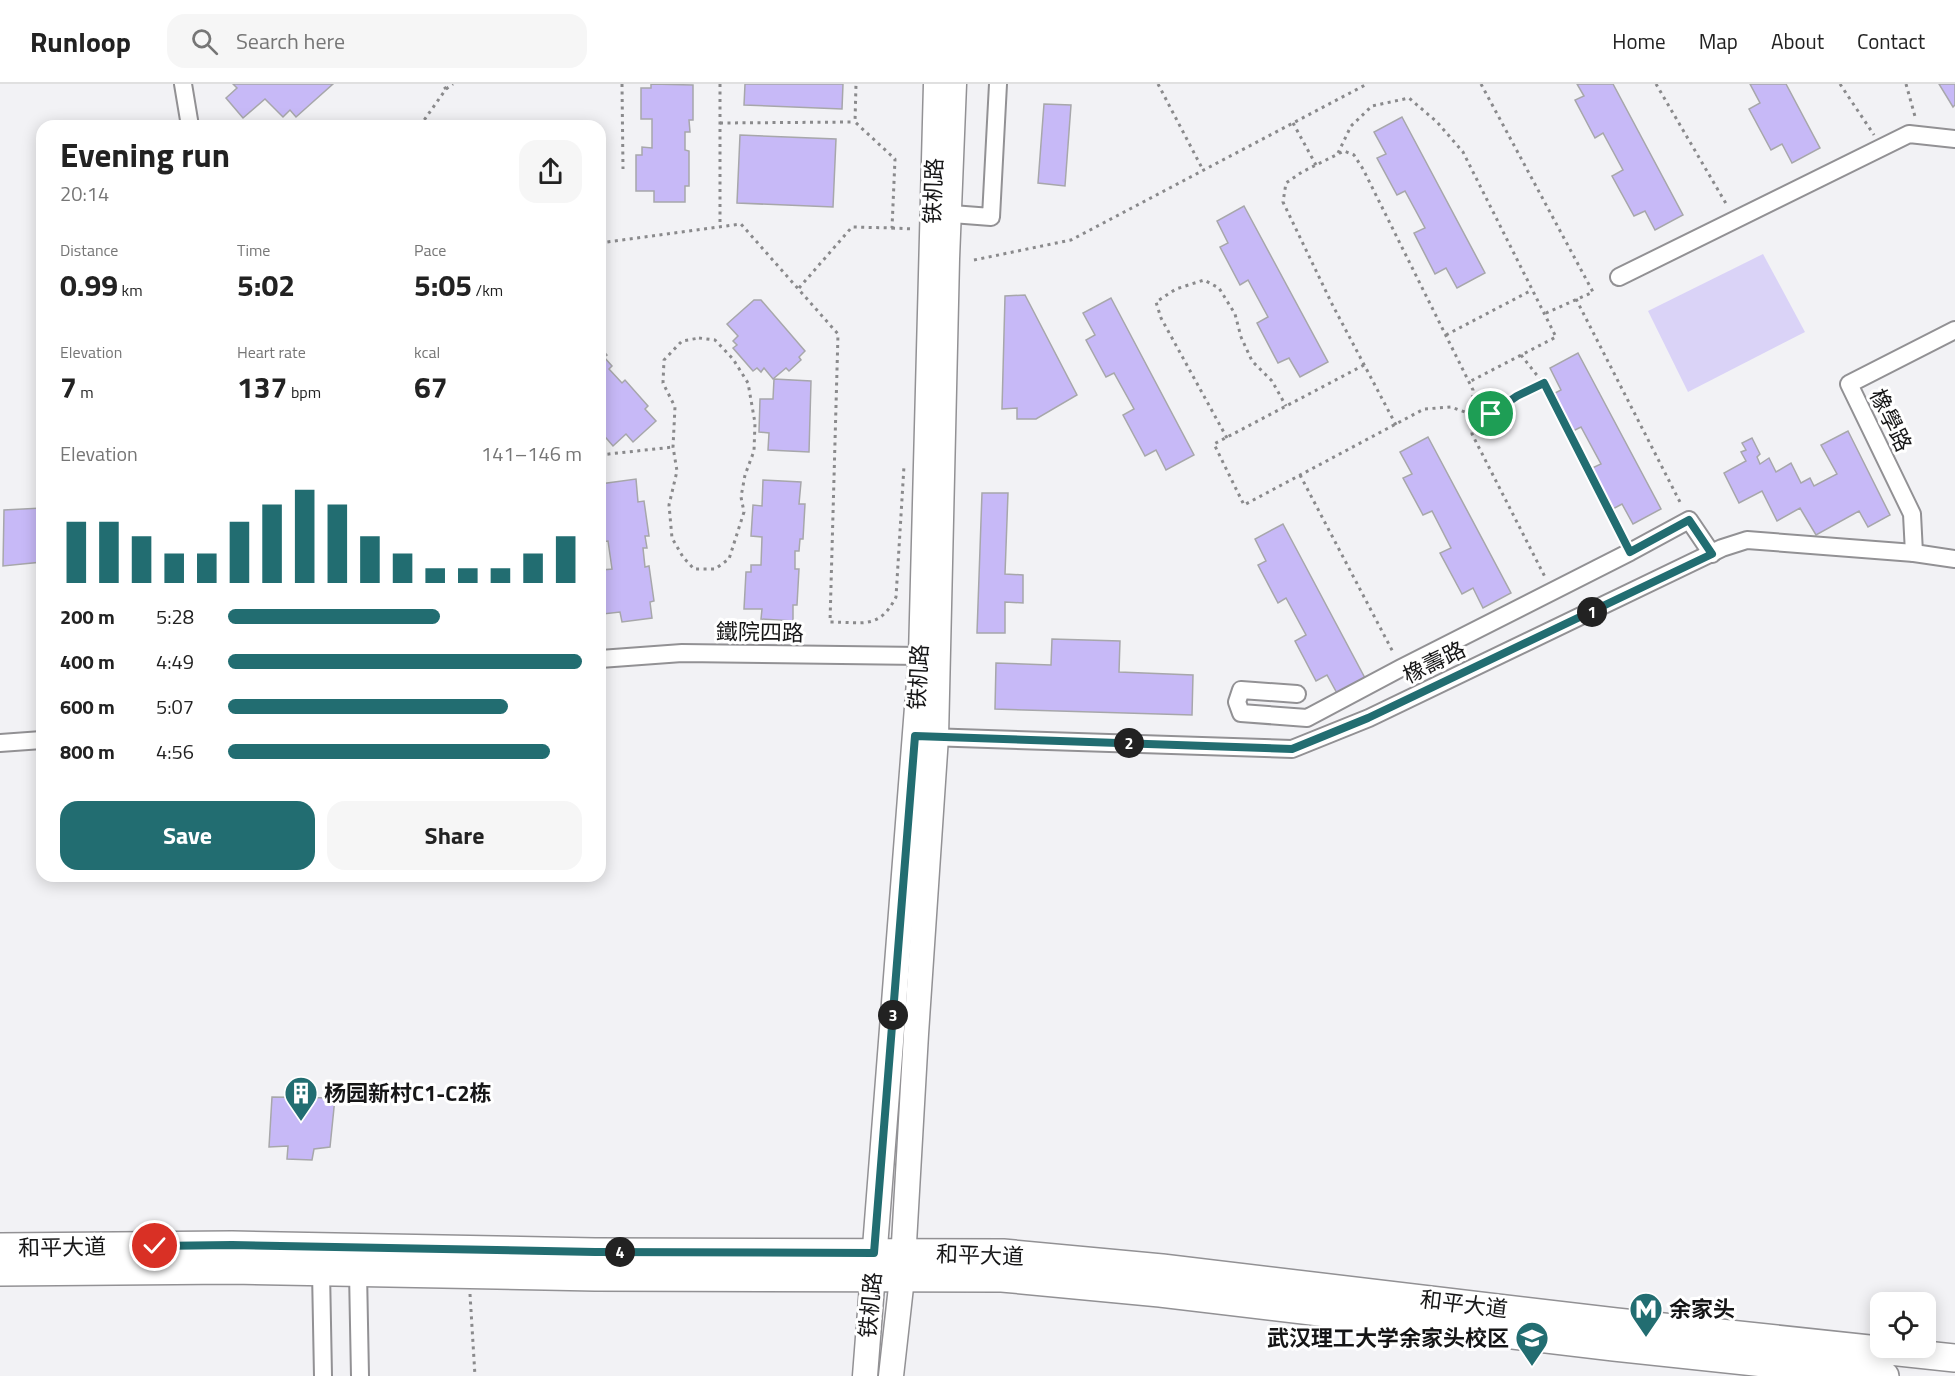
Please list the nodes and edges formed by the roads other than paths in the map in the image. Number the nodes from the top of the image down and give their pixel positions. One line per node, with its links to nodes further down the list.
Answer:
1 (183, 84): 5 (street)
2 (936, 84): 7 (main road, 铁机路)
3 (954, 84): 7 (main road, 铁机路)
4 (998, 84): 7 (street)
5 (189, 120)
6 (1955, 138): 8 (street)
7 (934, 218): 13 (main road, 铁机路); 16 (main road, 铁机路)
8 (1619, 276)
9 (1955, 330): 10 (street, 橡學路)
10 (1914, 553): 11 (street, 橡壽路); 12 (street, 橡壽路)
11 (1712, 554): 15 (street); 16 (street, 橡壽路)
12 (1955, 560)
13 (921, 656): 14 (street, 鐵院四路); 16 (main road, 铁机路)
14 (606, 659)
15 (1297, 694)
16 (925, 737): 20 (main road, 铁机路); 21 (main road, 铁机路)
17 (36, 740): 18 (street)
18 (0, 743)
19 (0, 1247): 20 (main road, 和平大道)
20 (873, 1265): 21 (main road, 和平大道); 24 (main road, 和平大道); 28 (main road, 铁机路)
21 (903, 1265): 25 (main road, 和平大道); 29 (main road, 铁机路); 30 (main road, 和平大道)
22 (321, 1271): 23 (main road, 和平大道); 24 (main road, 和平大道); 26 (street)
23 (0, 1272)
24 (358, 1272): 27 (street)
25 (1955, 1358)
26 (323, 1376)
27 (360, 1376)
28 (864, 1376)
29 (891, 1376)
30 (1886, 1376)

